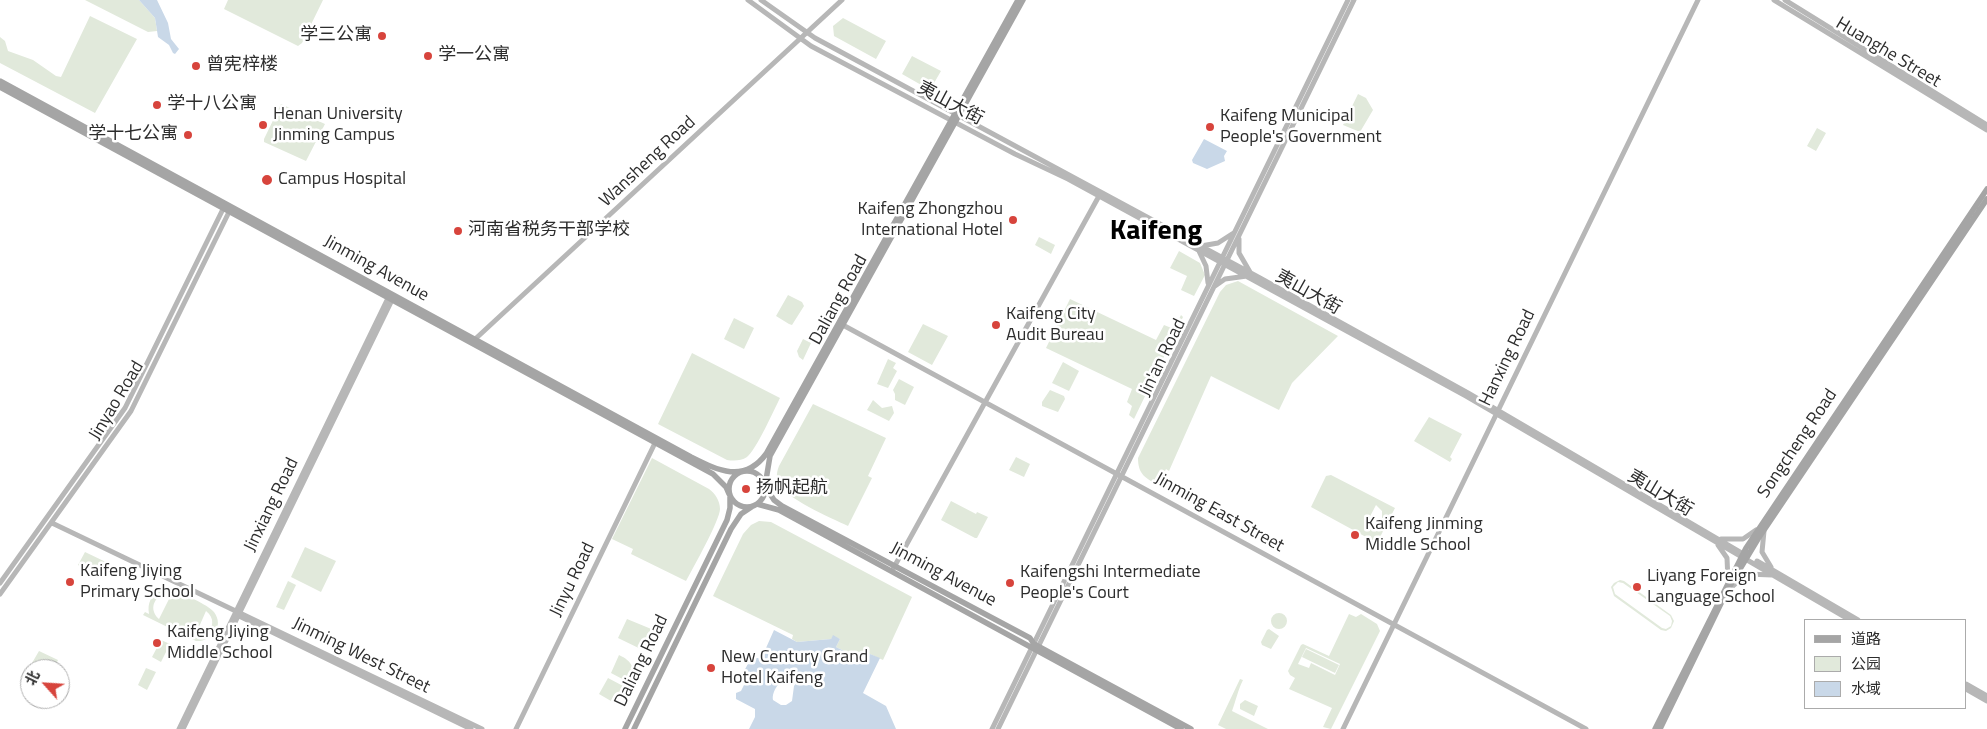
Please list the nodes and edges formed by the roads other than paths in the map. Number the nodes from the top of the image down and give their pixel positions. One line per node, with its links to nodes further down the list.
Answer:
1 (748, 0): 12 (street, 夷山大街)
2 (761, 0): 11 (street, 夷山大街)
3 (842, 0): 11 (street, Wansheng Road)
4 (1018, 0): 15 (main road, Daliang Road)
5 (1023, 0): 15 (main road, Daliang Road)
6 (1348, 0): 22 (street, Jin'an Road)
7 (1354, 0): 22 (street, Jin'an Road)
8 (1697, 0): 31 (street, Hanxing Road)
9 (1774, 0): 17 (street, Huanghe Street)
10 (1785, 0): 17 (street, Huanghe Street)
11 (807, 34): 12 (street, Wansheng Road); 15 (street, 夷山大街)
12 (801, 40): 16 (street, 夷山大街); 29 (street, Wansheng Road)
13 (0, 81): 21 (main road, Jinming Avenue)
14 (0, 87): 21 (main road, Jinming Avenue)
15 (957, 115): 16 (main road, Daliang Road); 23 (street, 夷山大街)
16 (953, 121): 19 (street, 夷山大街); 28 (main road, Daliang Road)
17 (1986, 127)
18 (1987, 189): 39 (main road, Songcheng Road)
19 (1099, 196): 23 (street, 夷山大街); 30 (street)
20 (1987, 199): 39 (main road, Songcheng Road)
21 (227, 208): 27 (main road, Jinming Avenue); 38 (street, Jinyao Road); 45 (street, Jinyao Road)
22 (1237, 233): 23 (street); 24 (street, Jin'an Road); 25 (street)
23 (1199, 248): 24 (street, 夷山大街); 26 (street)
24 (1223, 260): 25 (street, 夷山大街); 26 (street, Jin'an Road)
25 (1249, 274): 26 (street); 31 (street, 夷山大街)
26 (1211, 286): 34 (street, Jin'an Road)
27 (391, 297): 29 (main road, Jinming Avenue); 48 (street, Jinxiang Road)
28 (840, 324): 30 (street, Jinming East Street); 33 (main road, Daliang Road); 35 (main road, Daliang Road)
29 (473, 341): 32 (main road, Jinming Avenue); 33 (main road, Jinming Avenue)
30 (986, 402): 34 (street, Jinming East Street); 42 (street)
31 (1496, 411): 40 (street, 夷山大街); 51 (street, Hanxing Road)
32 (655, 443): 36 (main road, Jinming Avenue); 61 (street, Jinyu Road)
33 (741, 471): 35 (main road); 36 (main road)
34 (1119, 474): 51 (street, Jinming East Street); 52 (street, Jin'an Road)
35 (765, 486): 37 (main road); 42 (main road, Jinming Avenue)
36 (729, 495): 37 (main road); 62 (main road, Daliang Road)
37 (755, 505): 42 (main road, Jinming Avenue); 63 (main road, Daliang Road)
38 (52, 523): 47 (street, Jinyao Road); 48 (street, Jinming West Street)
39 (1762, 529): 40 (street); 41 (main road, Songcheng Road); 43 (street)
40 (1715, 540): 41 (street, 夷山大街); 44 (street)
41 (1744, 557): 43 (street, 夷山大街); 44 (main road, Songcheng Road); 46 (main road, Songcheng Road)
42 (893, 569): 52 (main road, Jinming Avenue)
43 (1774, 573): 46 (street); 49 (street, 夷山大街); 50 (street, 夷山大街)
44 (1728, 580): 70 (main road, Songcheng Road)
45 (0, 582)
46 (1728, 589): 71 (main road, Songcheng Road)
47 (0, 594)
48 (237, 613): 57 (street, Jinxiang Road); 58 (street, Jinxiang Road); 59 (street, Jinming West Street); 60 (street, Jinming West Street)
49 (1848, 619)
50 (1856, 619)
51 (1392, 623): 68 (street, Hanxing Road); 69 (street, Jinming East Street)
52 (1035, 647): 64 (street, Jin'an Road); 65 (street, Jin'an Road); 66 (main road, Jinming Avenue); 67 (main road, Jinming Avenue)
53 (1967, 685): 55 (street)
54 (1967, 690): 56 (street)
55 (1987, 696)
56 (1987, 701)
57 (179, 729)
58 (183, 729)
59 (471, 729)
60 (482, 729)
61 (516, 729)
62 (625, 729)
63 (634, 729)
64 (992, 729)
65 (998, 729)
66 (1181, 729)
67 (1191, 729)
68 (1341, 729)
69 (1586, 729)
70 (1655, 729)
71 (1660, 729)

